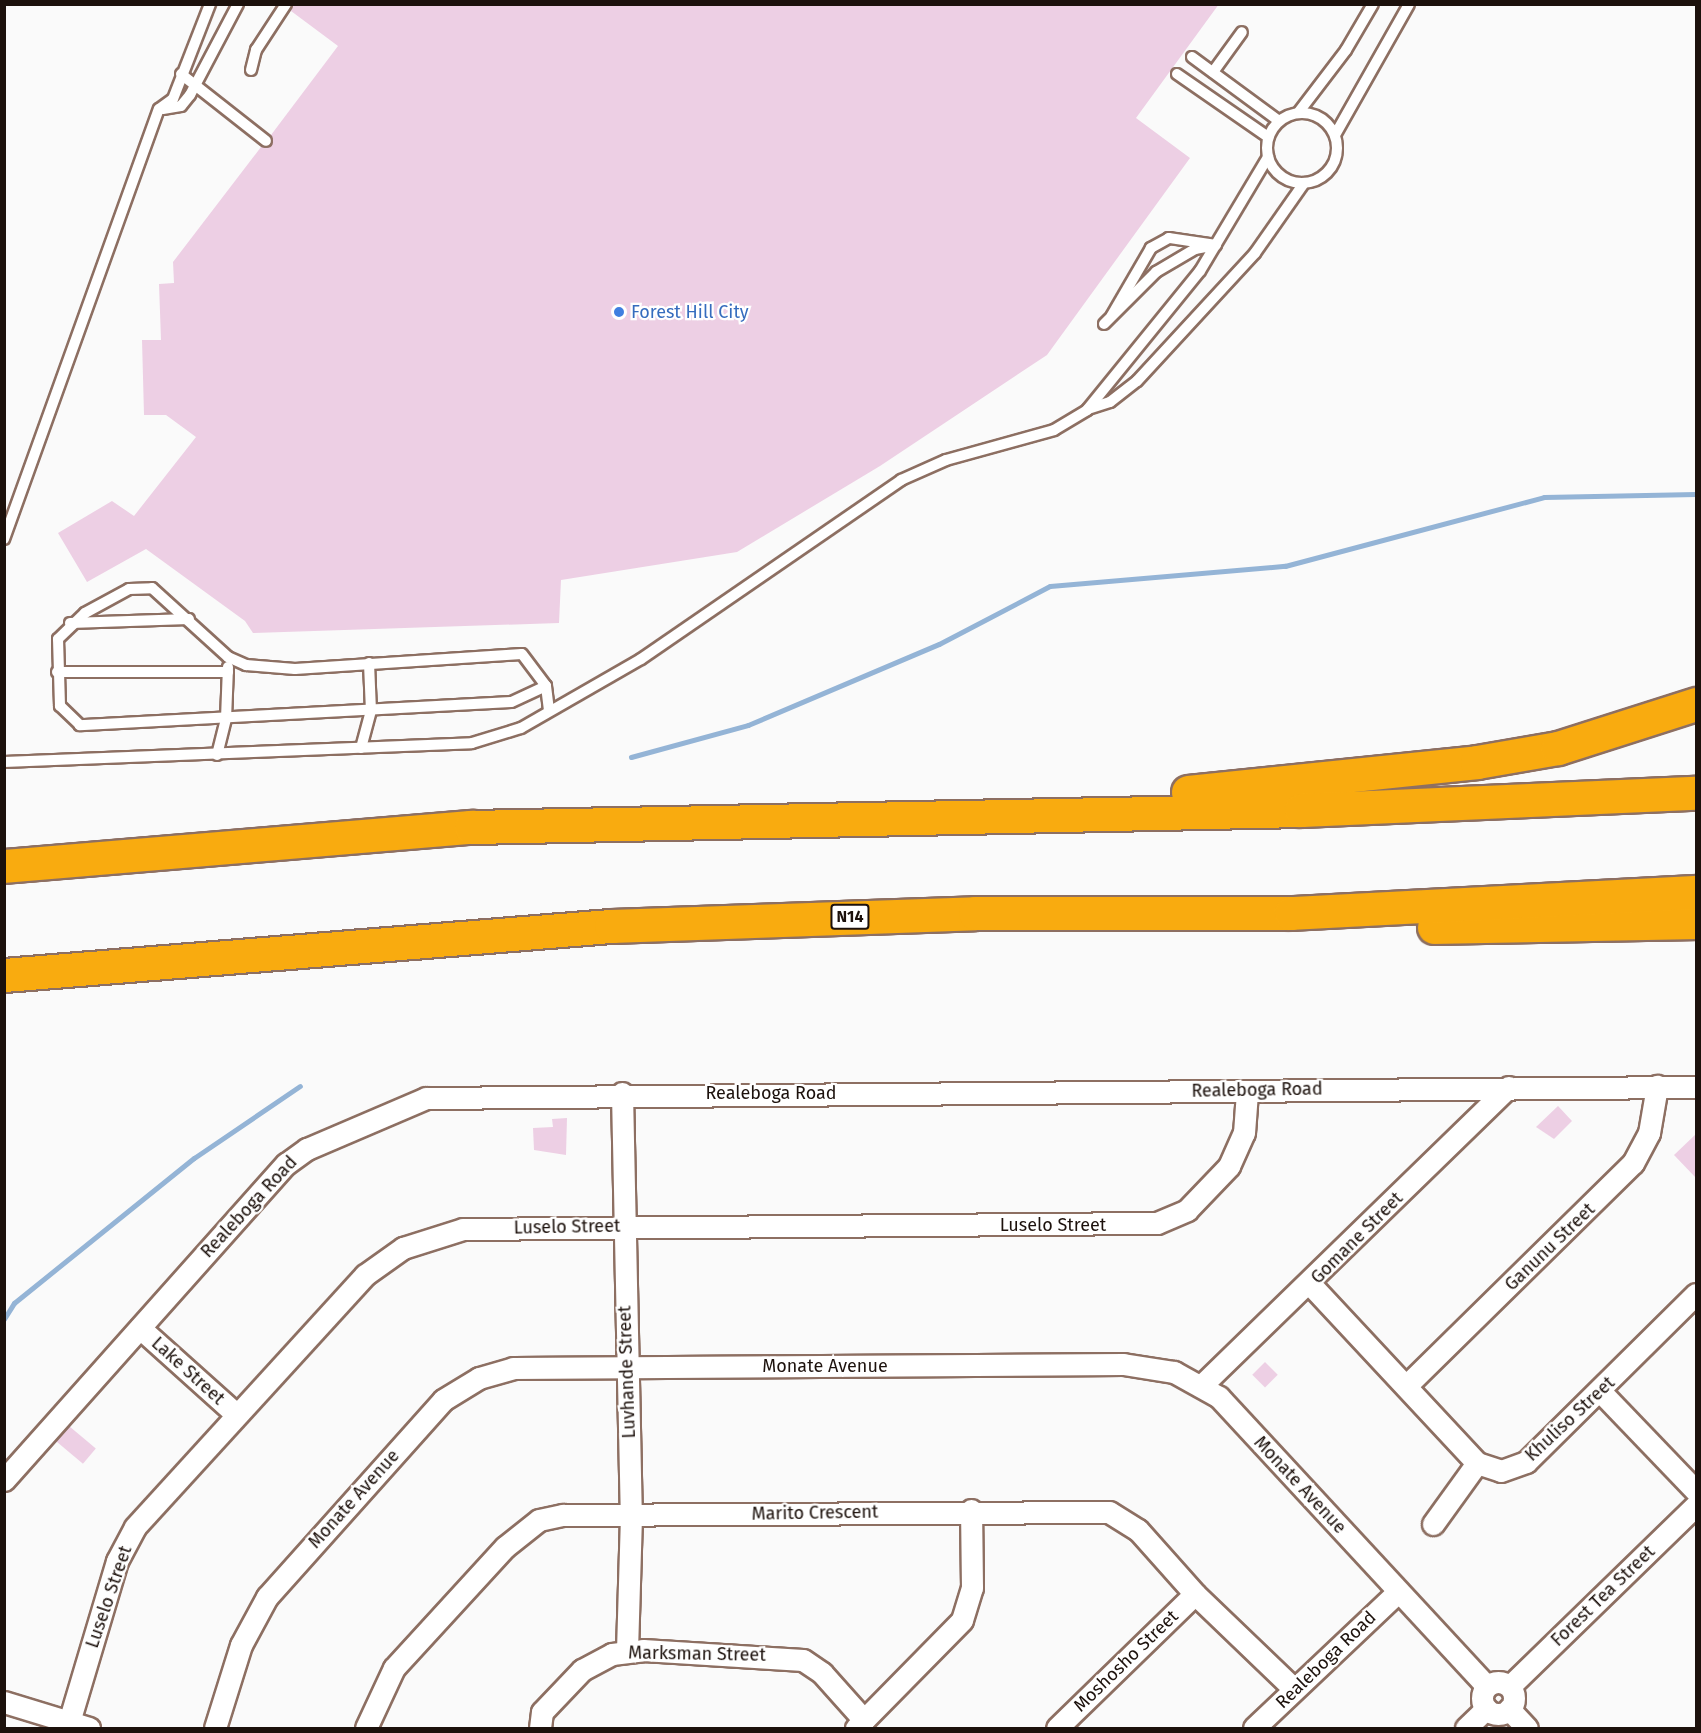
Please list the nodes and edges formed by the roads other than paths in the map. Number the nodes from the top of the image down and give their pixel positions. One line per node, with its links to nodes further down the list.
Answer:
1 (210, 4): 10 (lane)
2 (238, 4): 12 (lane)
3 (286, 4): 8 (lane)
4 (1373, 4): 14 (lane)
5 (1410, 4): 16 (lane)
6 (1242, 32): 9 (lane)
7 (1192, 57): 9 (lane)
8 (251, 70)
9 (1213, 72): 15 (lane)
10 (181, 74): 12 (lane); 13 (lane)
11 (1177, 74): 17 (lane)
12 (195, 85): 13 (lane); 18 (lane)
13 (159, 109): 25 (lane)
14 (1298, 112): 15 (lane); 16 (lane)
15 (1279, 120): 17 (lane)
16 (1335, 135): 20 (lane)
17 (1268, 137): 19 (lane)
18 (266, 141)
19 (1268, 157): 20 (lane); 21 (lane)
20 (1304, 183): 22 (lane)
21 (1216, 245): 21 (lane); 22 (lane)
22 (1087, 410): 24 (lane)
23 (935, 456): 24 (lane)
24 (921, 471): 35 (lane)
25 (4, 539)
26 (189, 619): 27 (lane); 27 (lane); 28 (lane)
27 (70, 623): 30 (lane)
28 (228, 657): 29 (lane); 31 (lane)
29 (369, 663): 32 (lane); 34 (lane)
30 (57, 672): 31 (lane); 36 (lane)
31 (228, 672): 36 (lane)
32 (546, 686): 34 (lane); 35 (lane)
33 (1696, 704): 41 (highway)
34 (371, 711): 36 (lane); 37 (lane)
35 (549, 711): 37 (lane)
36 (226, 719): 38 (lane)
37 (361, 748): 38 (lane)
38 (217, 755): 39 (lane)
39 (4, 762)
40 (1696, 793): 41 (highway)
41 (963, 814): 42 (highway)
42 (4, 866)
43 (1696, 892): 44 (highway, N14)
44 (1291, 913): 45 (highway); 46 (highway, N14)
45 (1696, 922)
46 (4, 975)
47 (1657, 1086): 48 (street, Realeboga Road); 49 (street, Realeboga Road); 58 (street, Ganunu Street)
48 (1508, 1087): 50 (street, Realeboga Road); 53 (street, Gomane Street)
49 (1696, 1087)
50 (1247, 1092): 51 (street, Realeboga Road); 52 (street, Luselo Street)
51 (622, 1093): 52 (street, Luvhande Street); 55 (street, Realeboga Road)
52 (622, 1226): 56 (street, Luvhande Street); 60 (street, Luselo Street)
53 (1311, 1285): 57 (street, Gomane Street); 58 (street)
54 (1696, 1294): 59 (street, Khuliso Street)
55 (140, 1328): 60 (street, Lake Street); 62 (street, Realeboga Road)
56 (627, 1368): 57 (street, Monate Avenue); 66 (street, Luvhande Street); 80 (street, Monate Avenue)
57 (1203, 1384): 68 (street, Monate Avenue)
58 (1406, 1386): 61 (street)
59 (1601, 1392): 61 (street, Khuliso Street); 63 (street)
60 (236, 1414): 77 (street, Luselo Street)
61 (1477, 1463): 67 (street)
62 (4, 1480)
63 (1696, 1491)
64 (1696, 1505): 72 (street, Forest Tea Street)
65 (971, 1510): 66 (street, Marito Crescent); 69 (street, Marito Crescent); 78 (street)
66 (631, 1516): 70 (street, Luvhande Street); 81 (street, Marito Crescent)
67 (1433, 1524)
68 (1398, 1592): 71 (street, Monate Avenue); 73 (street, Realeboga Road)
69 (1195, 1594): 73 (street, Marito Crescent); 83 (street, Moshosho Street)
70 (627, 1651): 78 (street, Marksman Street); 82 (street, Marksman Street)
71 (1487, 1686): 72 (street); 75 (street)
72 (1510, 1686): 76 (street)
73 (1294, 1689): 84 (street, Realeboga Road)
74 (4, 1702): 77 (street)
75 (1486, 1709): 76 (street); 85 (street)
76 (1509, 1709): 86 (street)
77 (69, 1722): 79 (street)
78 (860, 1724)
79 (89, 1728)
80 (215, 1728)
81 (366, 1728)
82 (540, 1728)
83 (1057, 1728)
84 (1254, 1728)
85 (1466, 1728)
86 (1527, 1728)

